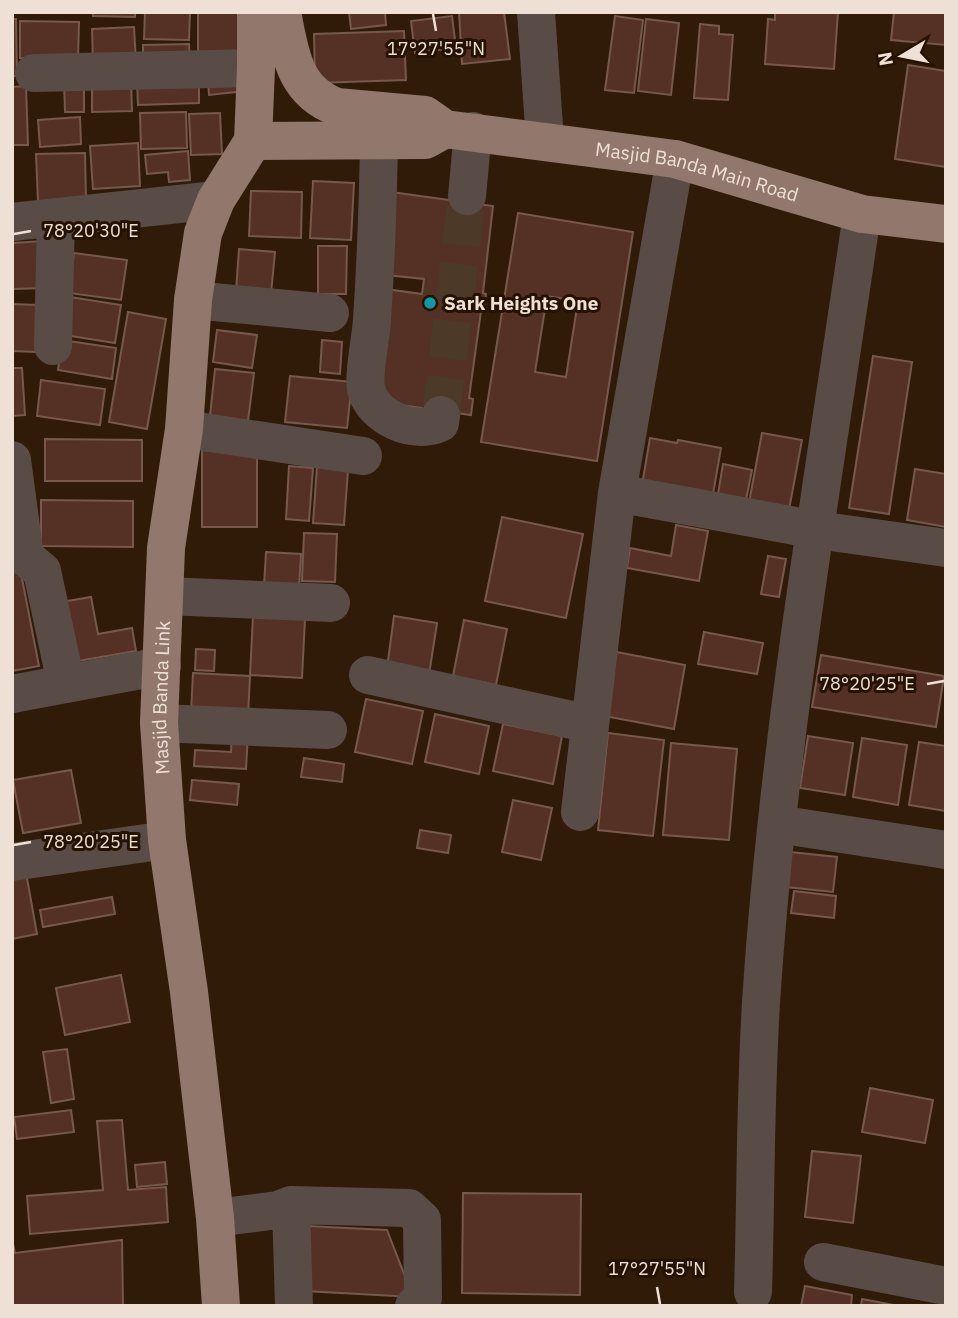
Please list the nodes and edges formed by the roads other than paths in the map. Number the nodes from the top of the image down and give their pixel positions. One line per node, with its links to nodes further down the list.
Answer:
1 (256, 12): 4 (main road)
2 (282, 12): 6 (main road, Masjid Banda Main Road)
3 (536, 12): 7 (street)
4 (256, 68): 5 (street); 8 (main road)
5 (34, 73)
6 (423, 131): 7 (main road, Masjid Banda Main Road); 8 (main road, Masjid Banda Main Road); 10 (street); 19 (street)
7 (545, 141): 9 (main road, Masjid Banda Main Road)
8 (253, 142): 11 (main road, Masjid Banda Link)
9 (675, 159): 12 (main road, Masjid Banda Main Road); 23 (street)
10 (467, 196)
11 (216, 200): 13 (street); 16 (main road, Masjid Banda Link)
12 (862, 214): 15 (main road, Masjid Banda Main Road); 24 (street)
13 (56, 218): 14 (street); 18 (street)
14 (12, 222)
15 (946, 224)
16 (193, 300): 17 (street); 20 (main road, Masjid Banda Link)
17 (330, 313)
18 (53, 346)
19 (441, 415)
20 (184, 429): 21 (street); 26 (main road, Masjid Banda Link)
21 (363, 456)
22 (12, 460): 30 (street)
23 (617, 493): 24 (street); 33 (street)
24 (817, 530): 25 (street); 36 (street)
25 (946, 548)
26 (165, 596): 27 (street); 28 (main road, Masjid Banda Link)
27 (331, 603)
28 (162, 666): 30 (street); 32 (main road, Masjid Banda Link)
29 (368, 675): 33 (street)
30 (66, 683): 31 (street)
31 (12, 694)
32 (159, 723): 34 (street); 37 (main road, Masjid Banda Link)
33 (590, 724): 35 (street)
34 (328, 730)
35 (580, 812)
36 (777, 824): 38 (street); 44 (street)
37 (167, 841): 39 (street); 41 (main road, Masjid Banda Link)
38 (946, 850)
39 (12, 862)
40 (291, 1205): 41 (street); 46 (street); 47 (street)
41 (215, 1217): 45 (main road, Masjid Banda Link)
42 (823, 1262): 43 (street)
43 (946, 1286)
44 (753, 1292)
45 (221, 1306)
46 (294, 1306)
47 (414, 1306)

